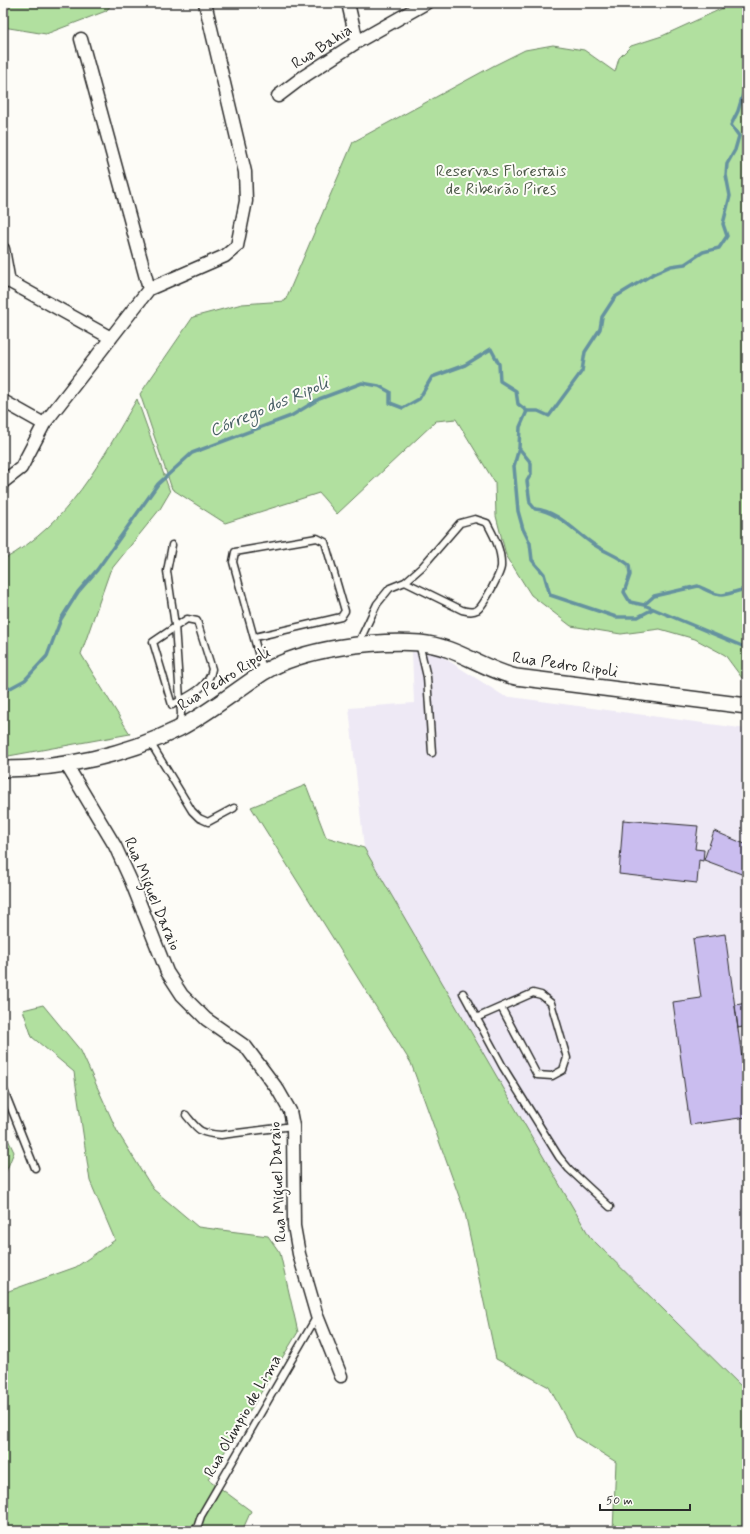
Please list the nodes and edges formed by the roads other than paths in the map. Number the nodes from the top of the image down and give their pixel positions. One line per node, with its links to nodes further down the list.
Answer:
1 (204, 3): 9 (street)
2 (348, 3): 5 (street)
3 (426, 3): 5 (street, Rua Bahia)
4 (81, 39): 9 (street)
5 (357, 42): 6 (street, Rua Bahia)
6 (278, 96)
7 (3, 249): 8 (street)
8 (6, 280): 10 (street)
9 (149, 289): 10 (street)
10 (111, 338): 12 (street)
11 (3, 401): 12 (street)
12 (44, 424): 13 (street)
13 (3, 482)
14 (172, 544): 16 (lane)
15 (405, 582): 15 (lane); 19 (lane)
16 (176, 625): 21 (lane); 21 (lane); 21 (lane)
17 (255, 637): 17 (lane); 20 (lane)
18 (419, 643): 19 (street, Rua Pedro Ripoli); 22 (street, Rua Pedro Ripoli); 25 (lane)
19 (357, 646): 20 (street, Rua Pedro Ripoli)
20 (265, 671): 23 (street, Rua Pedro Ripoli)
21 (180, 700): 23 (lane)
22 (747, 706)
23 (179, 728): 24 (street, Rua Pedro Ripoli)
24 (150, 742): 26 (street, Rua Pedro Ripoli); 28 (lane)
25 (432, 753)
26 (66, 764): 27 (street, Rua Pedro Ripoli); 34 (street, Rua Miguel Daraio)
27 (3, 769)
28 (234, 808)
29 (463, 993): 31 (lane)
30 (501, 1007): 30 (lane); 31 (lane)
31 (476, 1018): 36 (lane)
32 (3, 1088): 35 (lane)
33 (186, 1115): 34 (lane)
34 (293, 1126): 37 (street, Rua Miguel Daraio)
35 (36, 1168)
36 (610, 1207)
37 (317, 1316): 38 (street, Rua Miguel Daraio); 39 (lane, Rua Olimpio de Lima)
38 (341, 1376)
39 (196, 1531)

